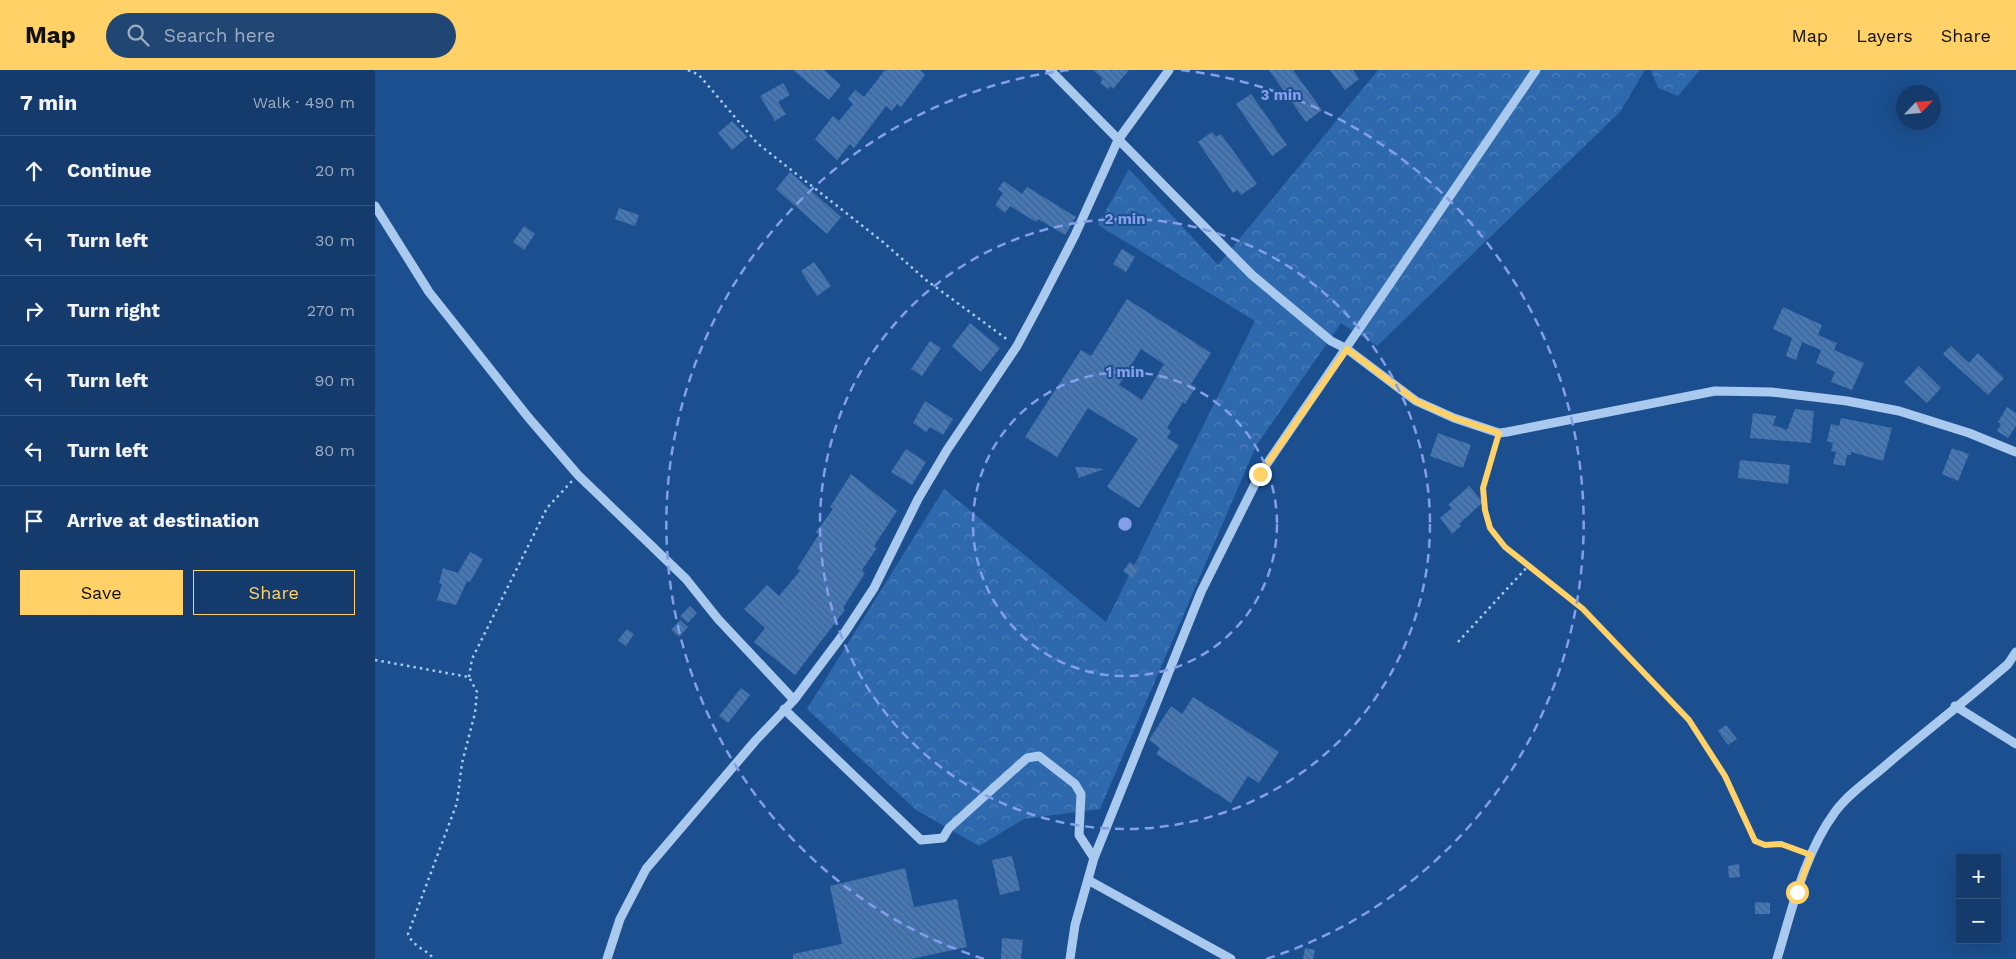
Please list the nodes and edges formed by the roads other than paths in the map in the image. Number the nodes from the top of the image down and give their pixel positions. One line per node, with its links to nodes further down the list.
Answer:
1 (1050, 70): 4 (street)
2 (1169, 70): 4 (street)
3 (1536, 70): 6 (street)
4 (1118, 140): 6 (street); 9 (street)
5 (375, 206): 9 (street)
6 (1347, 349): 7 (street); 13 (street)
7 (2016, 452)
8 (2016, 652): 10 (street)
9 (793, 700): 11 (street)
10 (1955, 706): 12 (street); 18 (street)
11 (784, 709): 13 (street); 15 (street)
12 (2016, 744)
13 (1094, 858): 14 (street)
14 (1088, 880): 16 (street); 17 (street)
15 (607, 959)
16 (1071, 959)
17 (1231, 959)
18 (1777, 959)

